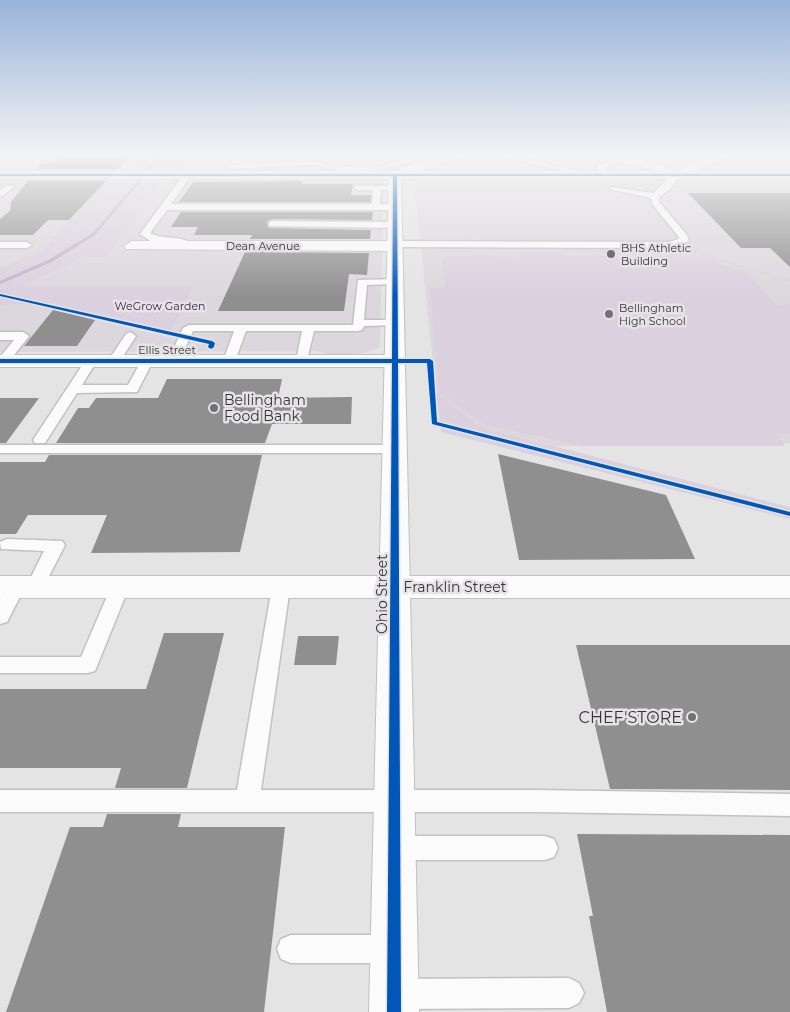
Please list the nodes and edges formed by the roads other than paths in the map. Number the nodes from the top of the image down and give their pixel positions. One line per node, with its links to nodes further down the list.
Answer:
1 (167, 202): 5 (lane)
2 (376, 202): 6 (lane)
3 (395, 202): 7 (street, Ohio Street)
4 (655, 202): 12 (lane)
5 (165, 207): 6 (lane); 14 (lane)
6 (376, 207): 7 (lane)
7 (395, 207): 9 (street, Ohio Street)
8 (272, 224): 9 (lane)
9 (395, 225): 12 (street, Ohio Street)
10 (0, 245): 11 (lane)
11 (27, 245)
12 (395, 245): 14 (street, Dean Avenue); 15 (street, Ohio Street)
13 (132, 246): 14 (street, Dean Avenue)
14 (220, 246)
15 (395, 282): 16 (lane); 17 (street, Ohio Street)
16 (359, 323): 17 (lane); 19 (lane)
17 (395, 323): 29 (street, Ohio Street)
18 (240, 328): 19 (lane); 26 (lane); 27 (lane)
19 (309, 328): 28 (lane)
20 (0, 336): 22 (lane)
21 (130, 336): 24 (lane)
22 (2, 361): 23 (street, Ellis Street)
23 (91, 361): 24 (street, Ellis Street); 30 (lane)
24 (114, 361): 25 (street, Ellis Street)
25 (147, 361): 26 (street, Ellis Street); 30 (lane)
26 (174, 361): 27 (street, Ellis Street)
27 (229, 361): 28 (street, Ellis Street)
28 (302, 361): 29 (street, Ellis Street)
29 (395, 361): 33 (street, Ohio Street)
30 (73, 389): 31 (lane)
31 (40, 440)
32 (0, 448): 33 (lane)
33 (395, 449): 38 (street, Ohio Street)
34 (7, 546): 35 (lane)
35 (17, 587): 36 (street, Franklin Street); 40 (lane)
36 (120, 587): 37 (street, Franklin Street); 41 (lane)
37 (281, 587): 38 (street, Franklin Street); 43 (lane)
38 (395, 587): 39 (street, Franklin Street); 44 (street, Ohio Street)
39 (790, 587)
40 (0, 617)
41 (0, 665)
42 (0, 801): 43 (lane)
43 (247, 801): 44 (lane)
44 (394, 801): 45 (lane); 46 (street, Ohio Street)
45 (790, 805)
46 (394, 848): 47 (lane); 49 (street, Ohio Street)
47 (545, 848)
48 (291, 949): 49 (lane)
49 (394, 949): 51 (street, Ohio Street)
50 (569, 993): 51 (lane)
51 (394, 1003)

